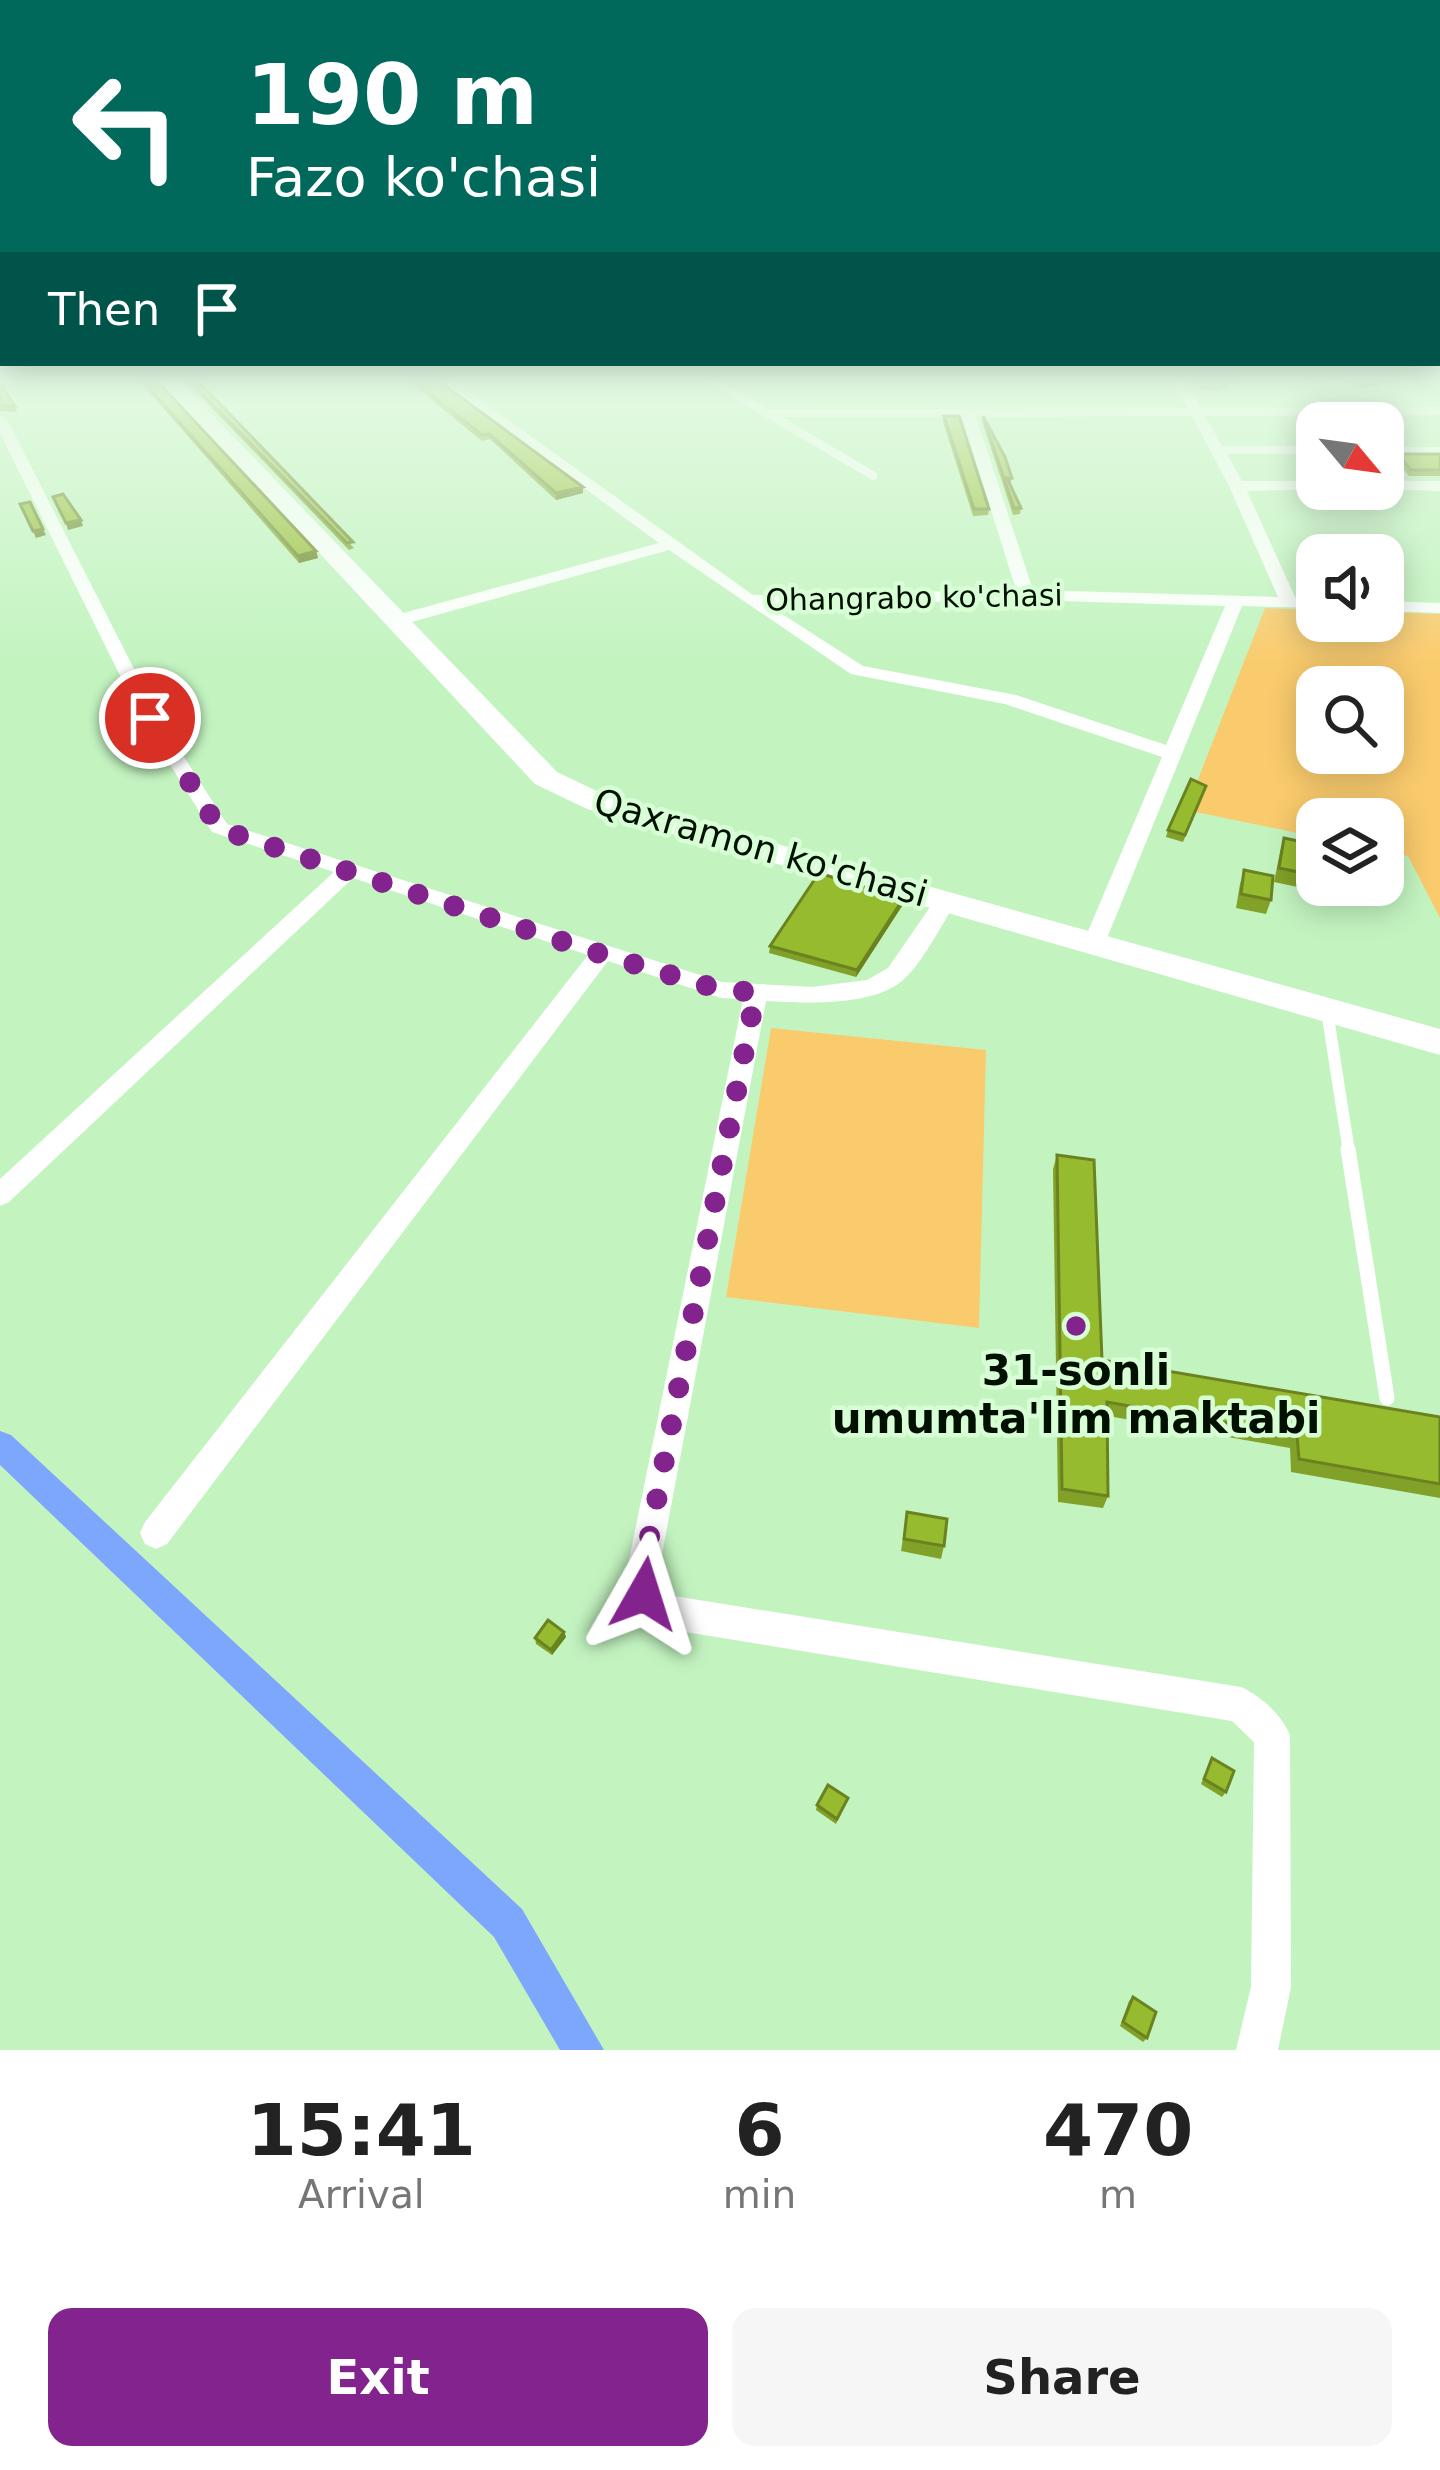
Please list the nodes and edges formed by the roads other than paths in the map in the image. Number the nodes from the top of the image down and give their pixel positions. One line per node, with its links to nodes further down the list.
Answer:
1 (27, 473): 22 (street)
2 (255, 473): 20 (street, Qaxramon ko'chasi)
3 (571, 473): 12 (street, Ohangrabo ko'chasi)
4 (866, 473): 7 (street)
5 (987, 473): 13 (street)
6 (1229, 473): 8 (street)
7 (872, 476)
8 (1237, 486): 9 (street); 16 (street)
9 (1296, 486)
10 (1404, 486): 11 (street)
11 (1440, 486)
12 (670, 545): 15 (street, Ohangrabo ko'chasi); 20 (street)
13 (1026, 595): 14 (street, Ohangrabo ko'chasi); 15 (street, Ohangrabo ko'chasi)
14 (1237, 598): 16 (street, Ohangrabo ko'chasi); 21 (street)
15 (749, 600): 21 (street)
16 (1288, 601): 17 (street, Ohangrabo ko'chasi)
17 (1296, 602)
18 (1404, 607): 19 (street)
19 (1440, 608)
20 (395, 621): 23 (street, Qaxramon ko'chasi)
21 (1174, 754): 24 (street)
22 (349, 870): 25 (street); 29 (street)
23 (945, 902): 24 (street, Qaxramon ko'chasi); 26 (street)
24 (1094, 943): 27 (street, Qaxramon ko'chasi)
25 (601, 954): 26 (street); 31 (street)
26 (756, 992): 32 (street)
27 (1327, 1010): 28 (street, Qaxramon ko'chasi); 30 (lane)
28 (1440, 1042)
29 (0, 1195)
30 (1388, 1398)
31 (156, 1532)
32 (1256, 2050)

